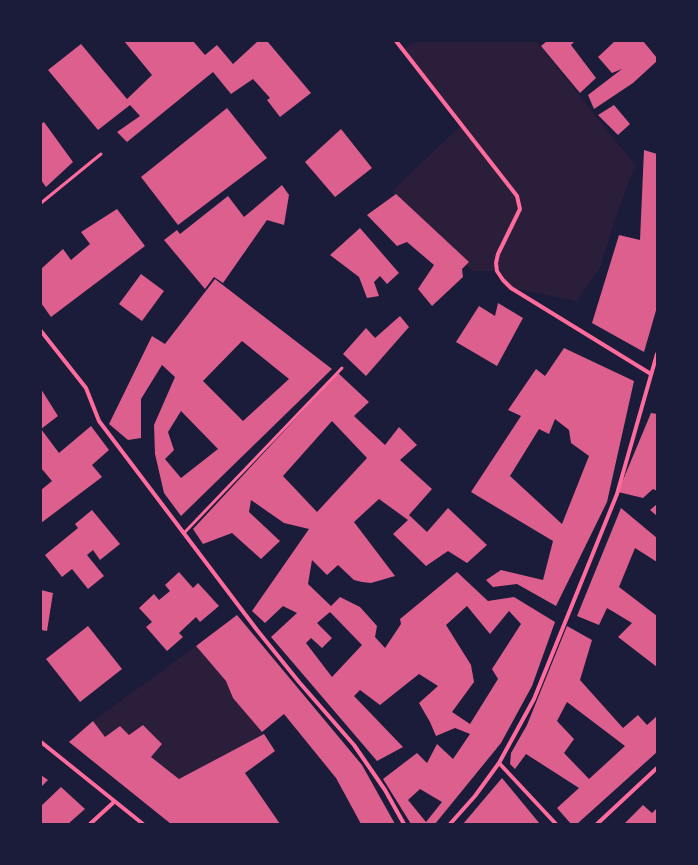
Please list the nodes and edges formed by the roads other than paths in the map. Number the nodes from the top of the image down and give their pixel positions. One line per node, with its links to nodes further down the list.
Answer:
1 (396, 41): 7 (street)
2 (100, 154): 3 (lane)
3 (41, 202)
4 (41, 331): 8 (street)
5 (657, 354): 7 (street)
6 (342, 368): 8 (lane)
7 (651, 374): 10 (street)
8 (184, 532): 15 (street)
9 (41, 742): 12 (street)
10 (499, 763): 16 (street); 17 (street)
11 (657, 768): 18 (street)
12 (114, 802): 13 (street); 14 (street)
13 (90, 824)
14 (143, 824)
15 (404, 824)
16 (450, 824)
17 (556, 824)
18 (597, 824)

